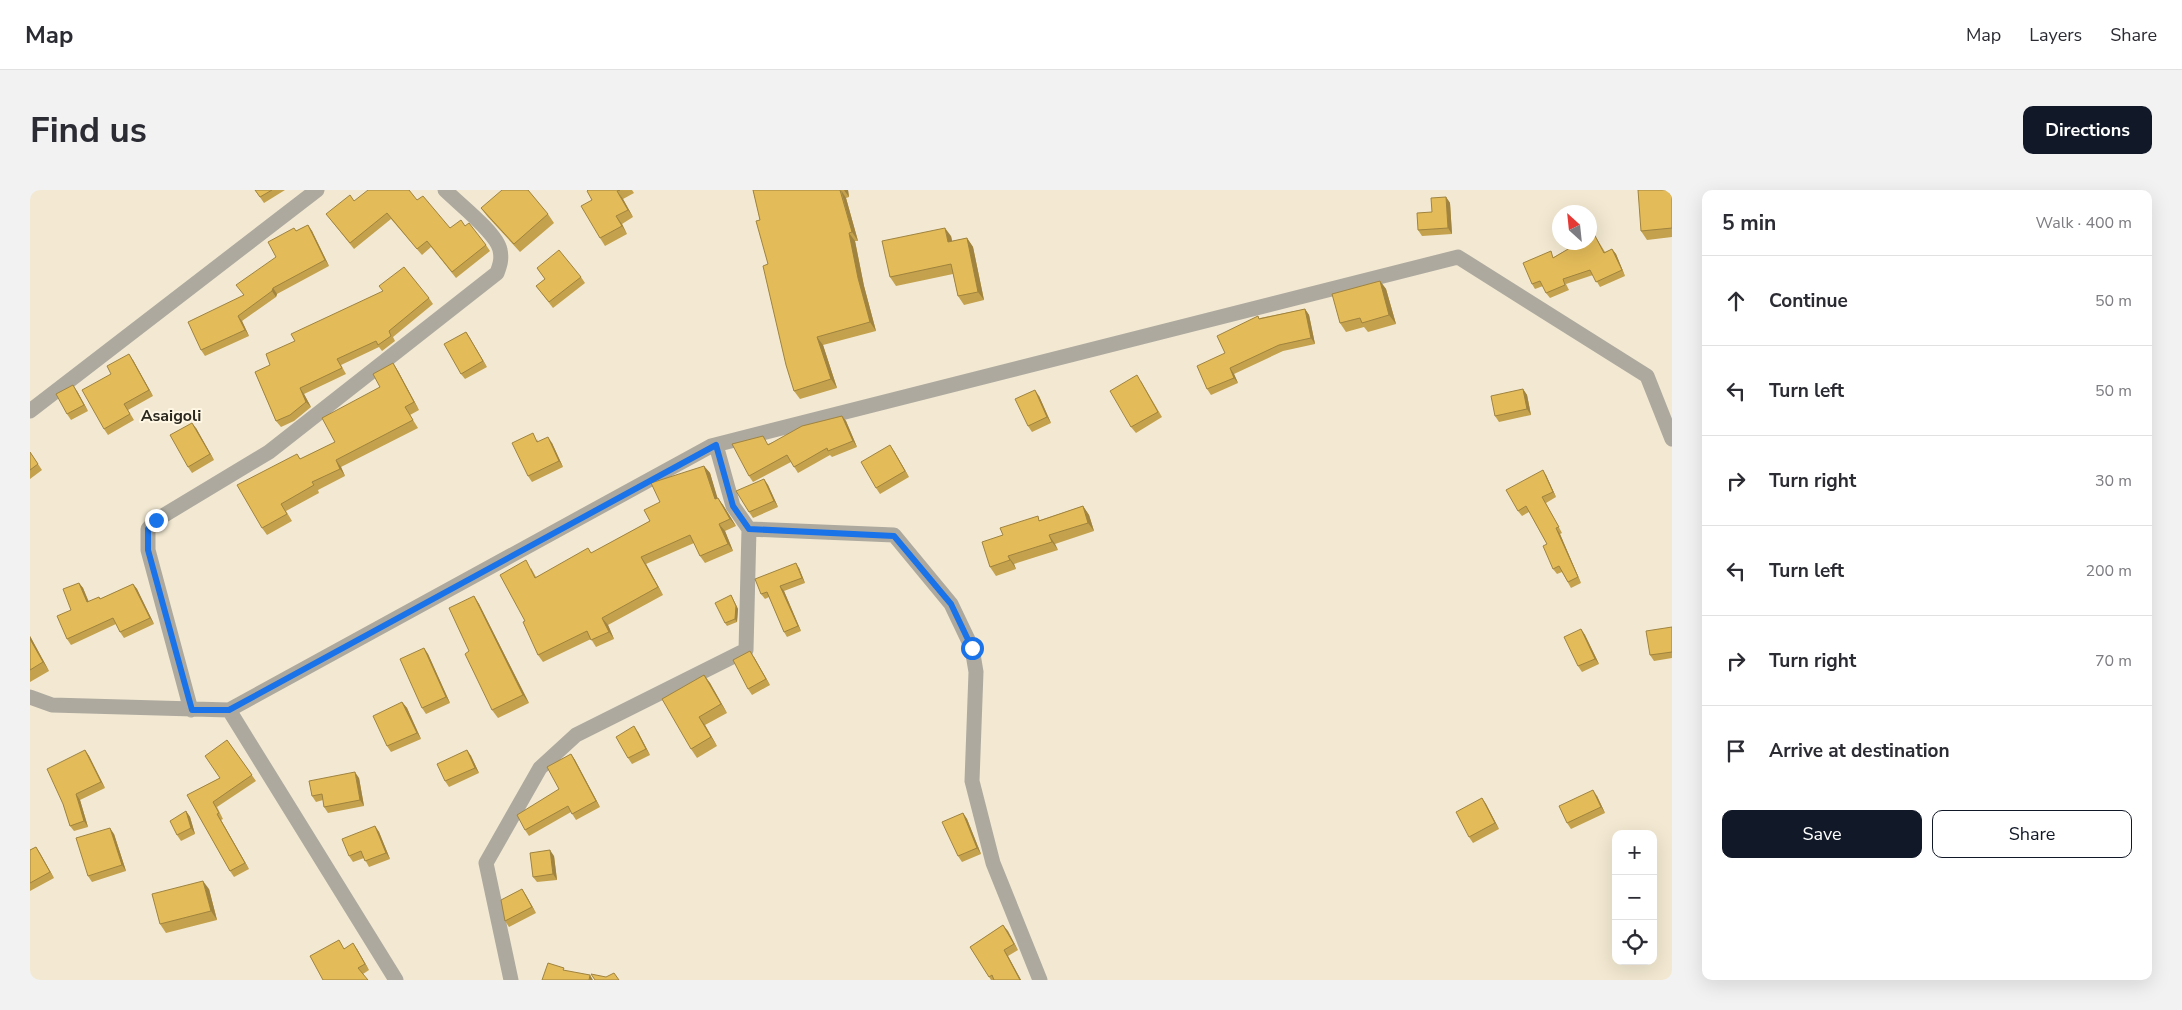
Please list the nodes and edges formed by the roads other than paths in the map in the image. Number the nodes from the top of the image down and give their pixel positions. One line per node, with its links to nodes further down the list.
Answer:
1 (317, 190): 3 (street)
2 (445, 190): 8 (street)
3 (30, 411)
4 (1672, 439): 5 (street)
5 (716, 445): 6 (street); 9 (street)
6 (749, 529): 11 (street); 12 (street)
7 (30, 697): 8 (street)
8 (192, 710): 9 (street)
9 (229, 710): 10 (street)
10 (396, 980)
11 (511, 980)
12 (1040, 980)

